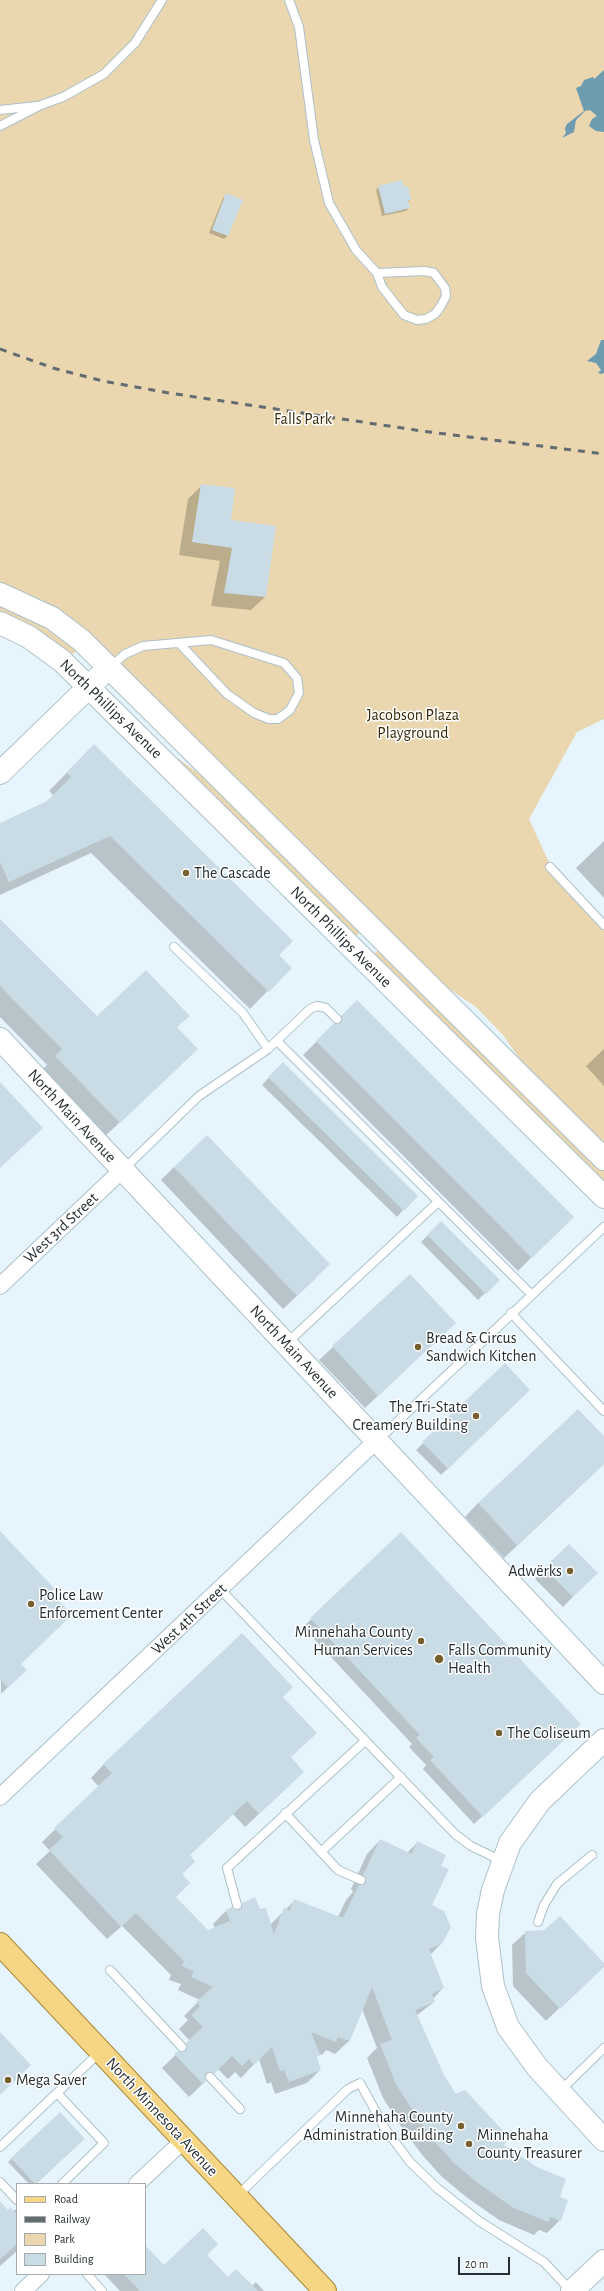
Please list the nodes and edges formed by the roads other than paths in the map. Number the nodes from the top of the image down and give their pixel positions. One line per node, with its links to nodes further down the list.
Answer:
1 (162, 0): 3 (lane)
2 (289, 0): 6 (lane)
3 (40, 105): 4 (lane); 5 (lane)
4 (0, 110)
5 (0, 126)
6 (376, 273): 6 (lane)
7 (0, 594): 10 (street, North Phillips Avenue)
8 (0, 623): 11 (street, North Phillips Avenue)
9 (178, 643): 9 (lane); 10 (lane)
10 (109, 668): 11 (street); 20 (street, North Phillips Avenue)
11 (89, 686): 12 (street); 22 (street, North Phillips Avenue)
12 (0, 773)
13 (550, 867): 14 (lane)
14 (604, 925)
15 (174, 947): 19 (lane)
16 (338, 1019): 18 (lane)
17 (0, 1039): 21 (street, North Main Avenue)
18 (277, 1041): 19 (lane); 23 (lane)
19 (268, 1049): 21 (lane)
20 (604, 1159)
21 (122, 1170): 25 (street, West 3rd Street); 28 (street, North Main Avenue)
22 (604, 1197)
23 (438, 1202): 26 (lane); 28 (lane)
24 (604, 1227): 26 (lane)
25 (0, 1286)
26 (531, 1294): 27 (lane)
27 (511, 1313): 29 (lane); 30 (lane)
28 (286, 1344): 30 (street, North Main Avenue)
29 (604, 1411)
30 (377, 1440): 31 (street, West 4th Street); 32 (street, North Main Avenue)
31 (220, 1589): 34 (lane); 36 (street, West 4th Street)
32 (604, 1683)
33 (604, 1740): 40 (street)
34 (365, 1741): 35 (lane); 37 (lane)
35 (401, 1777): 38 (lane); 40 (lane)
36 (0, 1797)
37 (285, 1813): 38 (lane); 42 (lane)
38 (321, 1852): 41 (lane)
39 (592, 1855): 43 (lane)
40 (502, 1861): 50 (street)
41 (361, 1880)
42 (237, 1905)
43 (538, 1922)
44 (0, 1944): 48 (main road, North Minnesota Avenue)
45 (110, 1970): 46 (lane)
46 (182, 2047)
47 (604, 2048): 50 (lane)
48 (101, 2051): 51 (lane); 53 (main road, North Minnesota Avenue)
49 (210, 2077): 52 (lane)
50 (559, 2092): 54 (street)
51 (57, 2093): 55 (lane); 57 (lane)
52 (240, 2109)
53 (184, 2140): 58 (street); 59 (main road, North Minnesota Avenue)
54 (604, 2140)
55 (0, 2147)
56 (0, 2182): 60 (lane)
57 (63, 2183)
58 (138, 2183)
59 (237, 2197): 66 (main road, North Minnesota Avenue); 67 (lane)
60 (16, 2199)
61 (604, 2261): 67 (street)
62 (40, 2275): 64 (street)
63 (88, 2275): 65 (lane)
64 (23, 2291)
65 (102, 2291)
66 (325, 2291)
67 (572, 2291)

